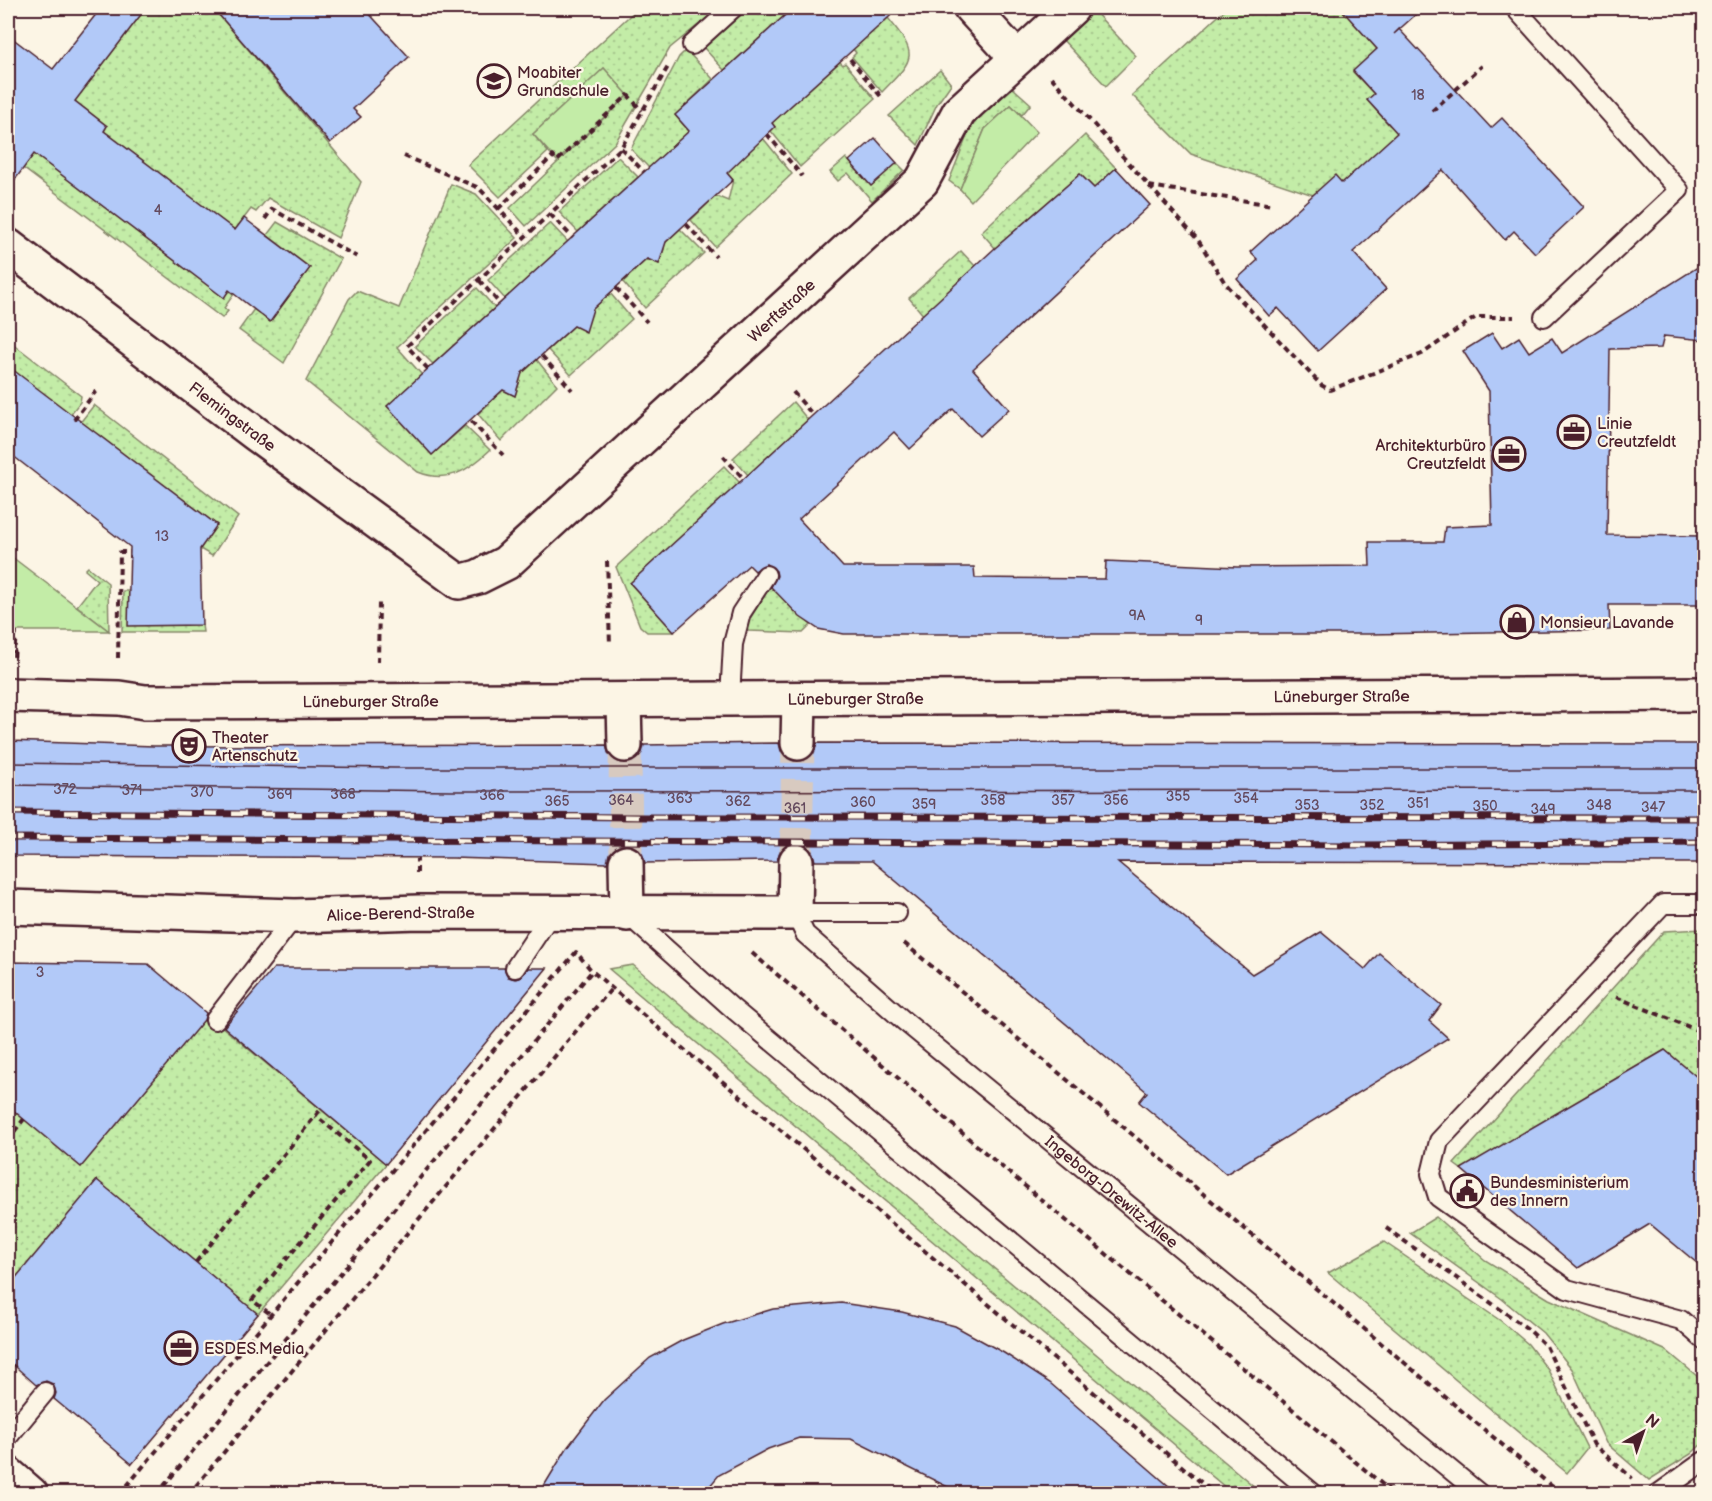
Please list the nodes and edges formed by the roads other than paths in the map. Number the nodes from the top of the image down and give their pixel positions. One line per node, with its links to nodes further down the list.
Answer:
1 (733, 8): 5 (lane)
2 (971, 8): 6 (street)
3 (1072, 8): 6 (street, Werftstraße)
4 (1515, 8): 8 (lane)
5 (692, 45)
6 (1021, 54): 10 (street, Werftstraße)
7 (8, 246): 10 (street, Flemingstraße)
8 (1544, 317)
9 (765, 575): 13 (lane)
10 (459, 582)
11 (1704, 694): 14 (street, Lüneburger Straße)
12 (8, 695): 15 (street, Lüneburger Straße)
13 (730, 698): 14 (street, Lüneburger Straße); 15 (street, Lüneburger Straße)
14 (799, 699): 16 (street)
15 (624, 702): 17 (street)
16 (798, 743)
17 (625, 745)
18 (796, 861): 22 (street)
19 (627, 863): 25 (street)
20 (1704, 904): 29 (lane)
21 (8, 907): 26 (street, Alice-Berend-Straße)
22 (795, 913): 23 (lane); 25 (street, Alice-Berend-Straße); 36 (lane, Ingeborg-Drewitz-Allee)
23 (897, 913)
24 (551, 914): 25 (street, Alice-Berend-Straße); 26 (street, Alice-Berend-Straße); 27 (lane)
25 (627, 914): 35 (lane)
26 (295, 916): 28 (lane)
27 (516, 968)
28 (215, 1020)
29 (1704, 1340)
30 (45, 1392): 31 (lane)
31 (8, 1437)
32 (1704, 1461): 37 (lane)
33 (8, 1474): 34 (street)
34 (31, 1494)
35 (1314, 1494)
36 (1480, 1494)
37 (1658, 1494)

